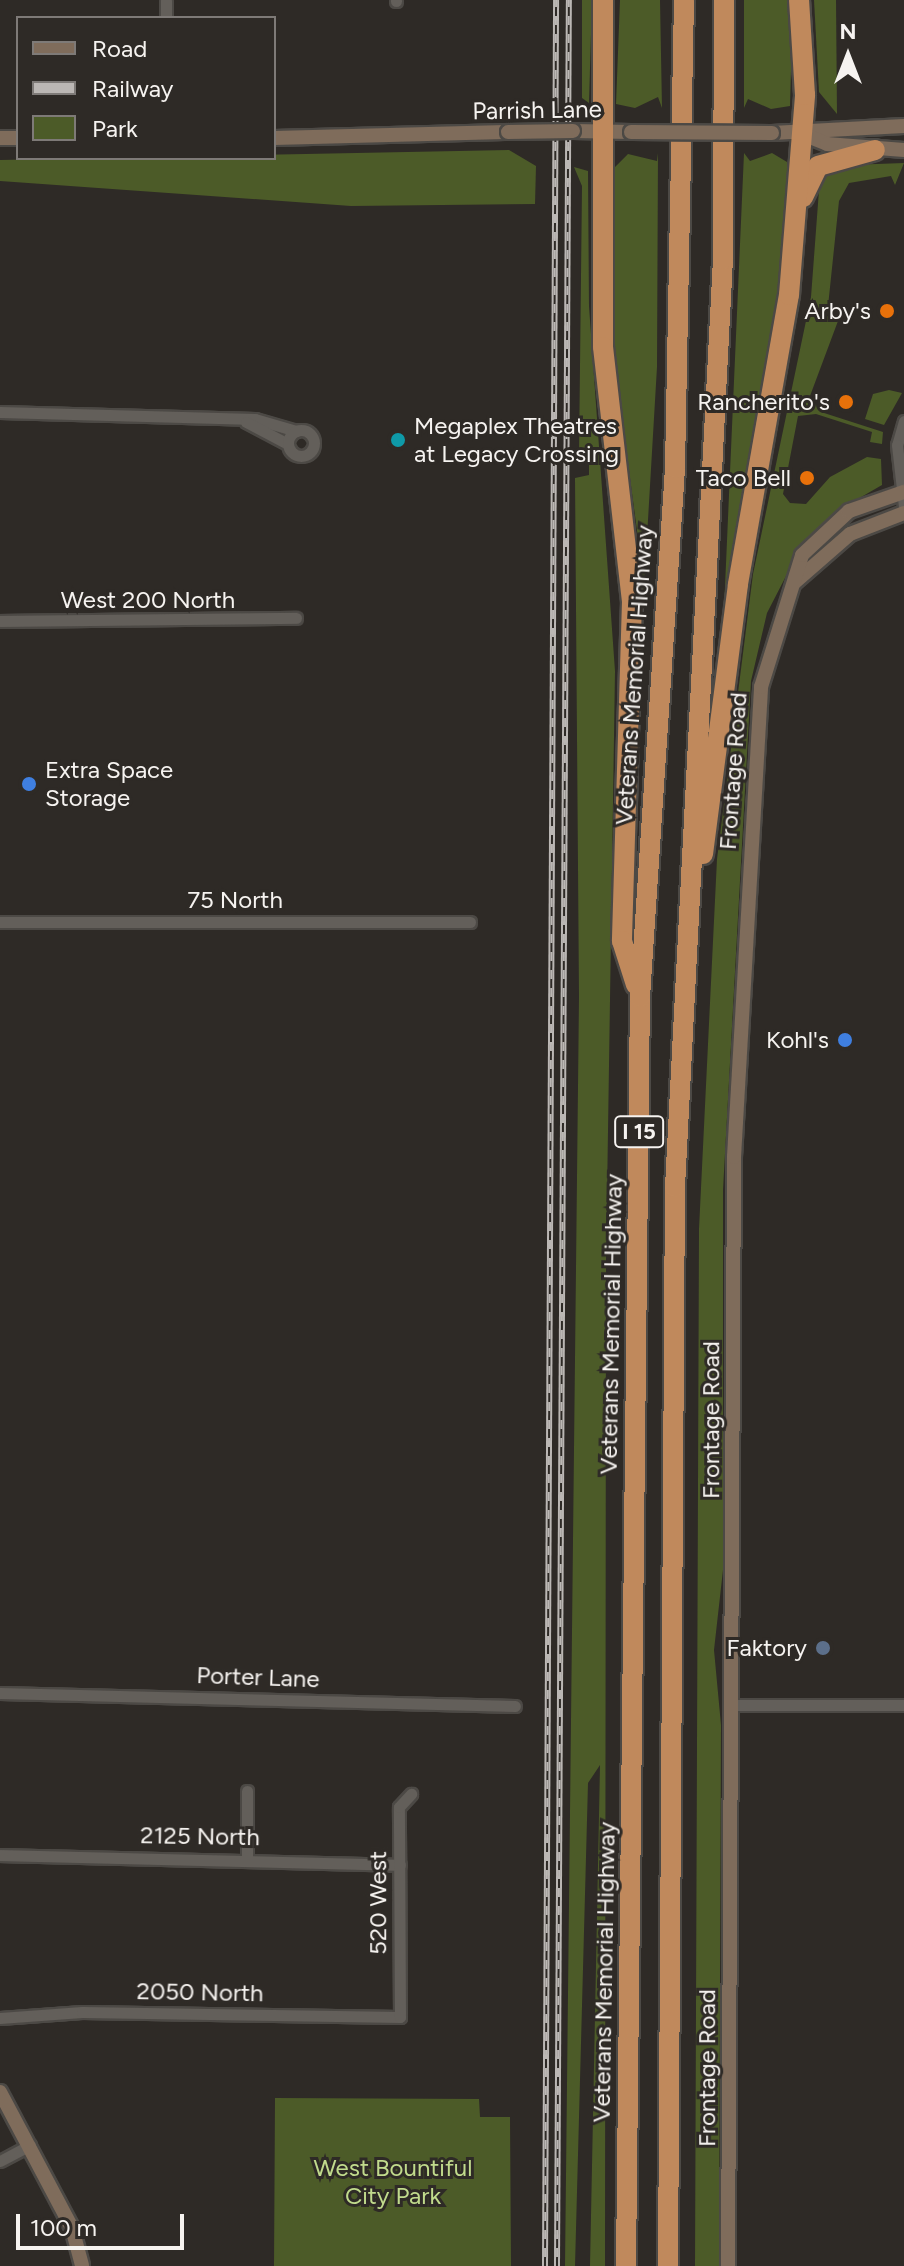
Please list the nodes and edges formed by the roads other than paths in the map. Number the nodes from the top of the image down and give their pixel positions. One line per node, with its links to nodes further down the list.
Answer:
1 (603, 0): 6 (highway)
2 (684, 0): 25 (highway, Veterans Memorial Highway / I 15)
3 (724, 0): 24 (highway, I 15)
4 (799, 0): 7 (highway)
5 (904, 126): 7 (street, Parrish Lane)
6 (602, 131): 7 (street, Parrish Lane, bridge); 8 (street, Parrish Lane, bridge); 25 (highway)
7 (800, 133): 9 (street, Parrish Lane); 11 (highway)
8 (276, 138)
9 (875, 150): 10 (street, Parrish Lane); 11 (highway)
10 (904, 150)
11 (782, 341): 24 (highway)
12 (0, 412): 14 (street)
13 (904, 421): 17 (street, Frontage Road)
14 (246, 422): 15 (street); 16 (street)
15 (296, 431): 16 (street); 16 (street)
16 (288, 444)
17 (903, 497): 19 (street, Frontage Road)
18 (904, 513): 19 (street, Frontage Road)
19 (795, 582): 27 (street, Frontage Road)
20 (296, 618): 21 (street, West 200 North)
21 (0, 621)
22 (0, 922): 23 (street, 75 North)
23 (470, 922)
24 (685, 973): 42 (highway, I 15)
25 (640, 997): 41 (highway, Veterans Memorial Highway / I 15)
26 (0, 1693): 29 (street, Porter Lane)
27 (732, 1705): 28 (street); 43 (street, Frontage Road)
28 (904, 1705)
29 (515, 1706)
30 (247, 1791): 33 (street)
31 (411, 1794): 34 (street, 520 West)
32 (0, 1855): 33 (street, 2125 North)
33 (247, 1858): 34 (street, 2125 North)
34 (400, 1865): 35 (street, 520 West)
35 (400, 2017): 36 (street, 2050 North)
36 (0, 2018)
37 (0, 2092): 38 (street)
38 (30, 2145): 39 (street); 40 (street)
39 (0, 2161)
40 (82, 2266)
41 (626, 2266)
42 (668, 2266)
43 (728, 2266)

